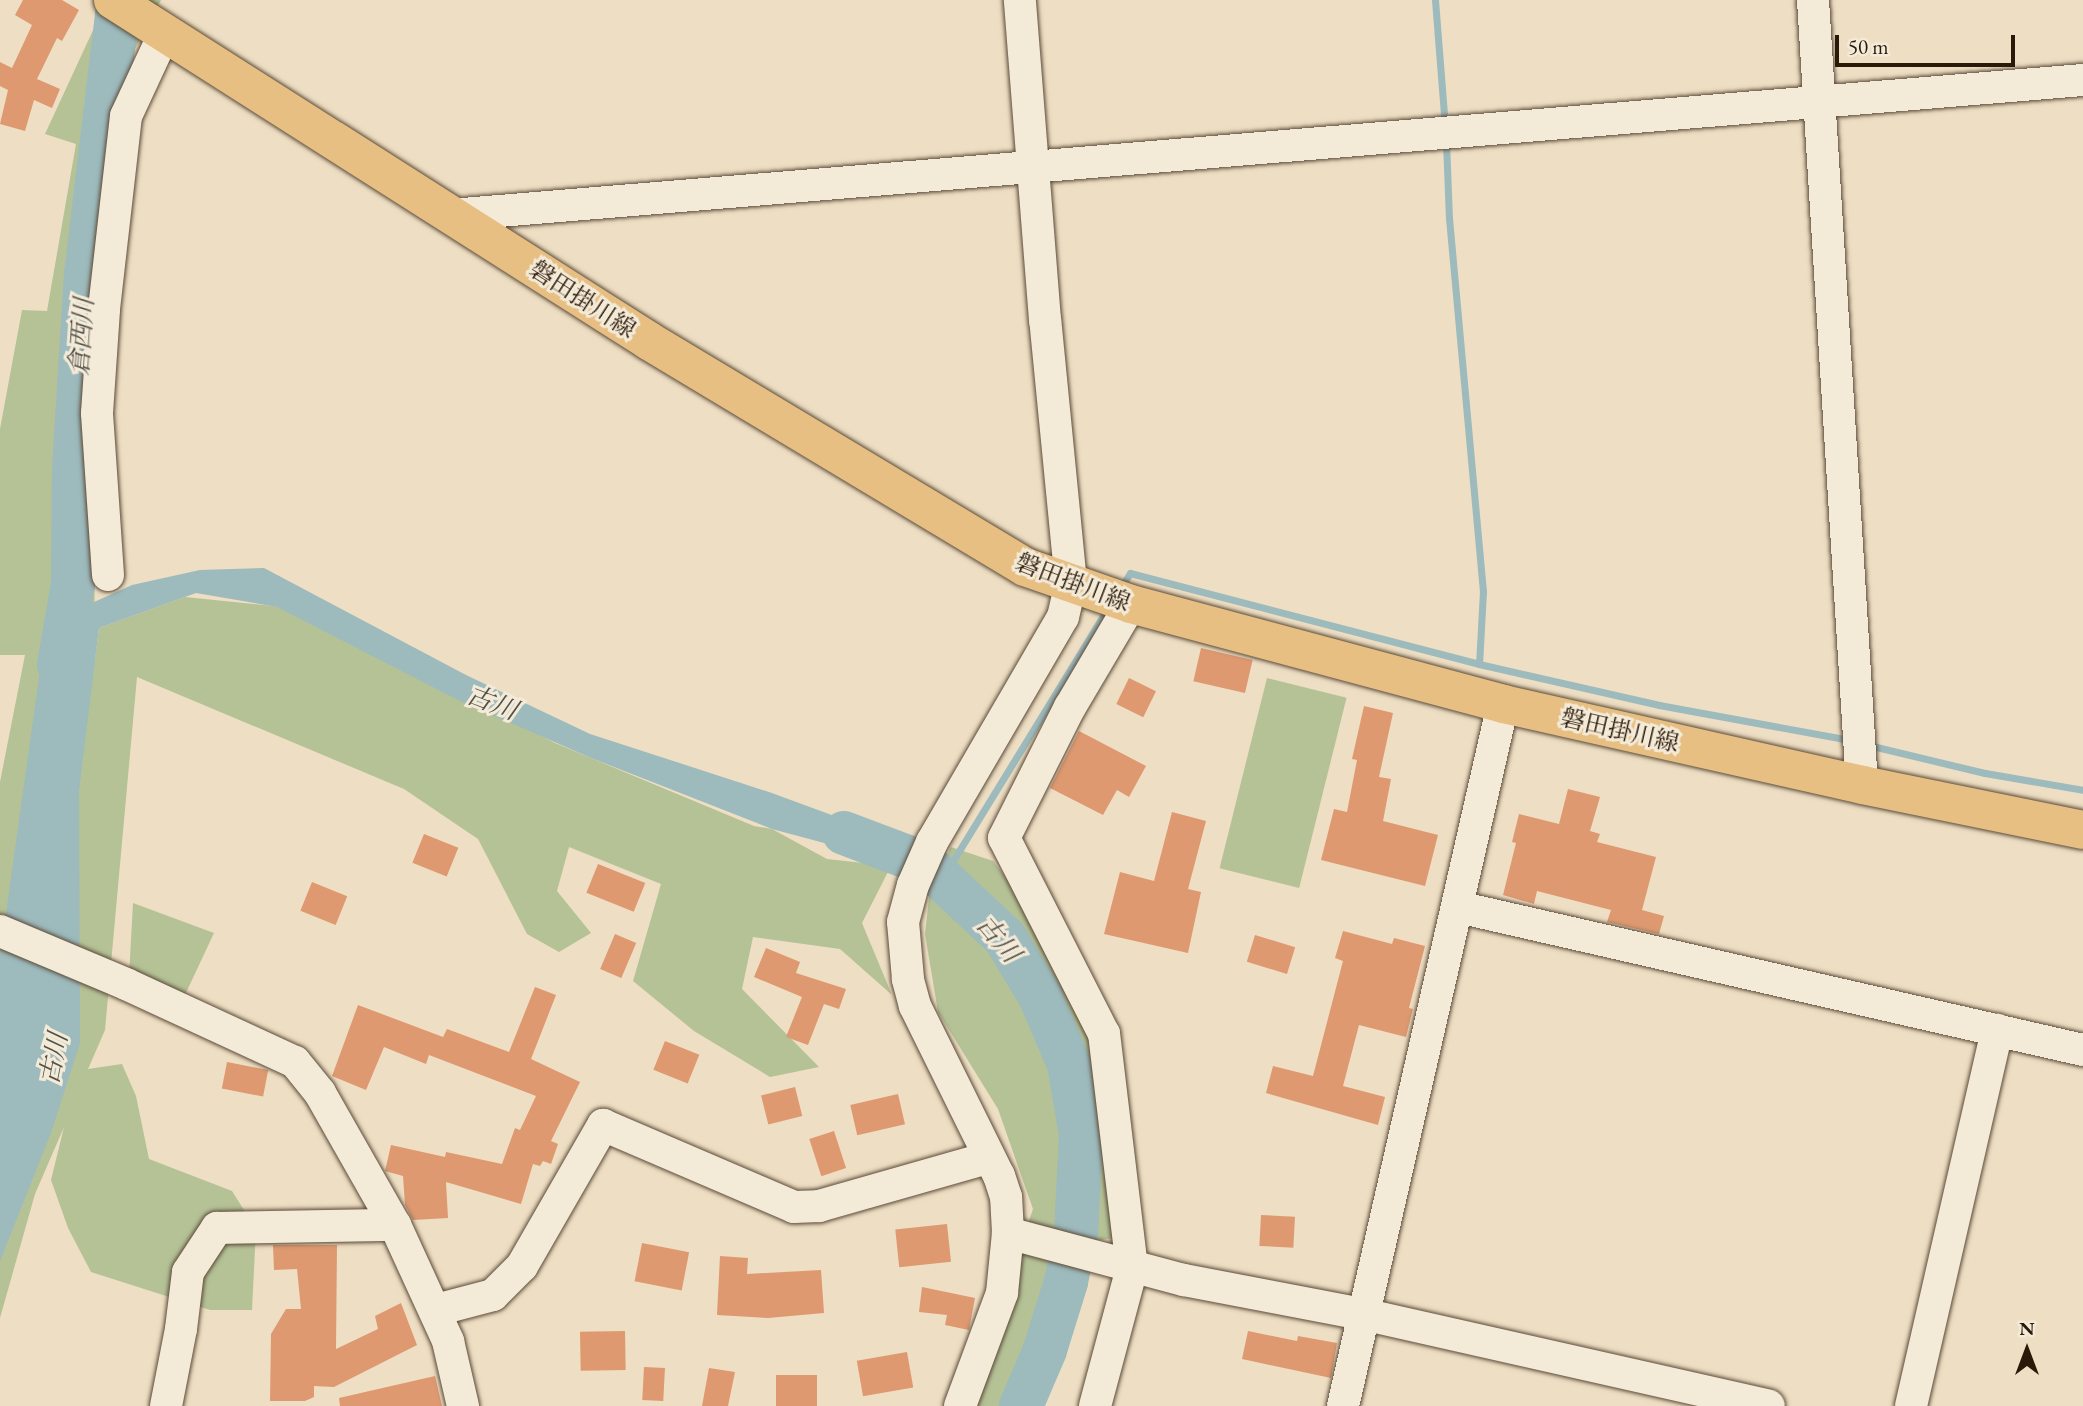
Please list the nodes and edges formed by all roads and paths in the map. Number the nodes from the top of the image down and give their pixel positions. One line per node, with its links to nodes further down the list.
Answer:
1 (113, 0): 4 (main road, 磐田掛川線)
2 (1020, 0): 7 (street)
3 (1812, 0): 6 (street)
4 (164, 32): 8 (main road, 磐田掛川線); 9 (street)
5 (2083, 80): 6 (street)
6 (1819, 101): 7 (street); 13 (street)
7 (1033, 166): 8 (street); 10 (street)
8 (451, 215): 10 (main road, 磐田掛川線)
9 (107, 575)
10 (1071, 583): 11 (main road, 磐田掛川線); 19 (street)
11 (1131, 604): 12 (main road, 磐田掛川線); 22 (street)
12 (1503, 704): 13 (main road, 磐田掛川線); 15 (street)
13 (1862, 785): 14 (main road, 磐田掛川線)
14 (2083, 830)
15 (1458, 907): 17 (street); 24 (street)
16 (0, 931): 20 (street)
17 (1997, 1030): 18 (street); 31 (street)
18 (2083, 1050)
19 (988, 1158): 21 (street); 23 (street)
20 (395, 1226): 23 (street); 25 (street)
21 (1014, 1234): 22 (street); 27 (street)
22 (1132, 1268): 24 (street); 28 (street)
23 (436, 1310): 26 (street)
24 (1362, 1314): 29 (street); 30 (street)
25 (166, 1406)
26 (463, 1406)
27 (960, 1406)
28 (1095, 1406)
29 (1343, 1406)
30 (1769, 1406)
31 (1911, 1406)

